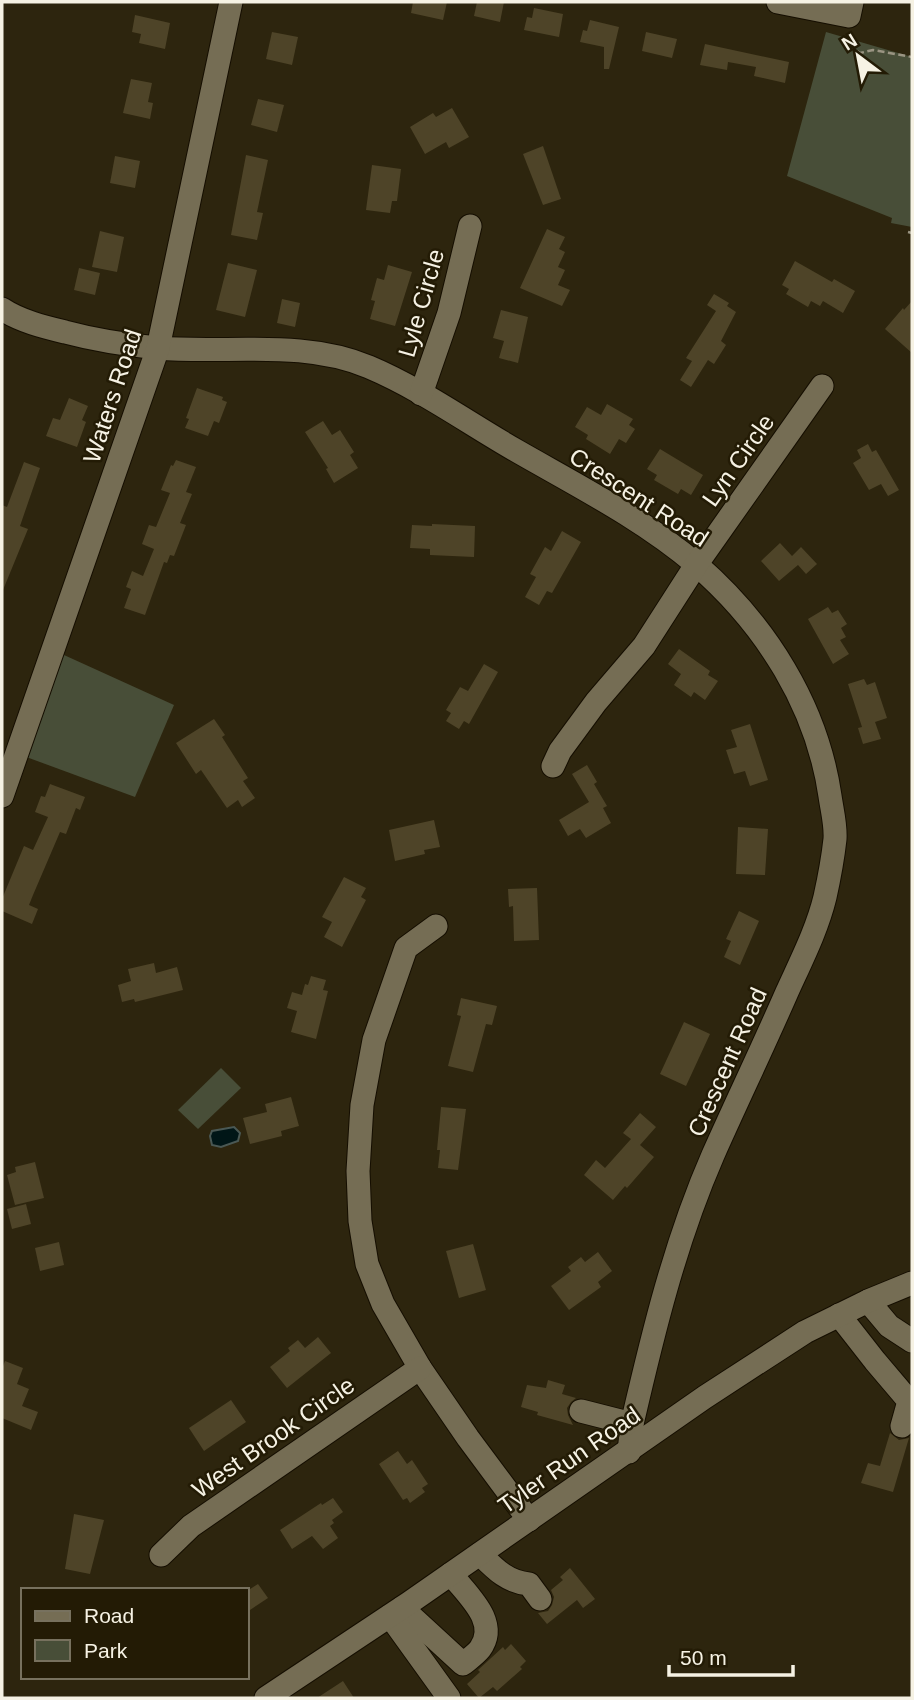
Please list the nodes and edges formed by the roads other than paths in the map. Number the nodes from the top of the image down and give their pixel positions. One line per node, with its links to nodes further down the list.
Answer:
1 (231, 2): 6 (street, Waters Road)
2 (778, 2): 3 (street)
3 (850, 9)
4 (470, 226): 8 (street, Lyle Circle)
5 (2, 309): 6 (street, Crescent Road)
6 (158, 348): 8 (street, Crescent Road); 11 (street, Waters Road)
7 (822, 386): 9 (street, Lyn Circle)
8 (421, 394): 9 (street, Crescent Road)
9 (696, 565): 10 (street, Lyn Circle); 19 (street, Crescent Road)
10 (553, 766)
11 (2, 796)
12 (436, 926): 17 (street)
13 (912, 1283): 14 (street, Tyler Run Road)
14 (868, 1301): 15 (street, Tyler Run Road); 16 (street)
15 (839, 1315): 20 (street); 21 (street, Tyler Run Road)
16 (912, 1341)
17 (420, 1368): 22 (street); 24 (street, West Brook Circle)
18 (581, 1411): 19 (street)
19 (632, 1424): 21 (street, Crescent Road)
20 (902, 1426)
21 (629, 1451): 22 (street, Tyler Run Road)
22 (529, 1520): 23 (street, Tyler Run Road)
23 (480, 1554): 25 (street, Tyler Run Road); 26 (street)
24 (161, 1555)
25 (451, 1574): 27 (street, Tyler Run Road); 27 (street)
26 (540, 1599)
27 (396, 1612): 28 (street, Tyler Run Road); 29 (street)
28 (268, 1698)
29 (449, 1698)

